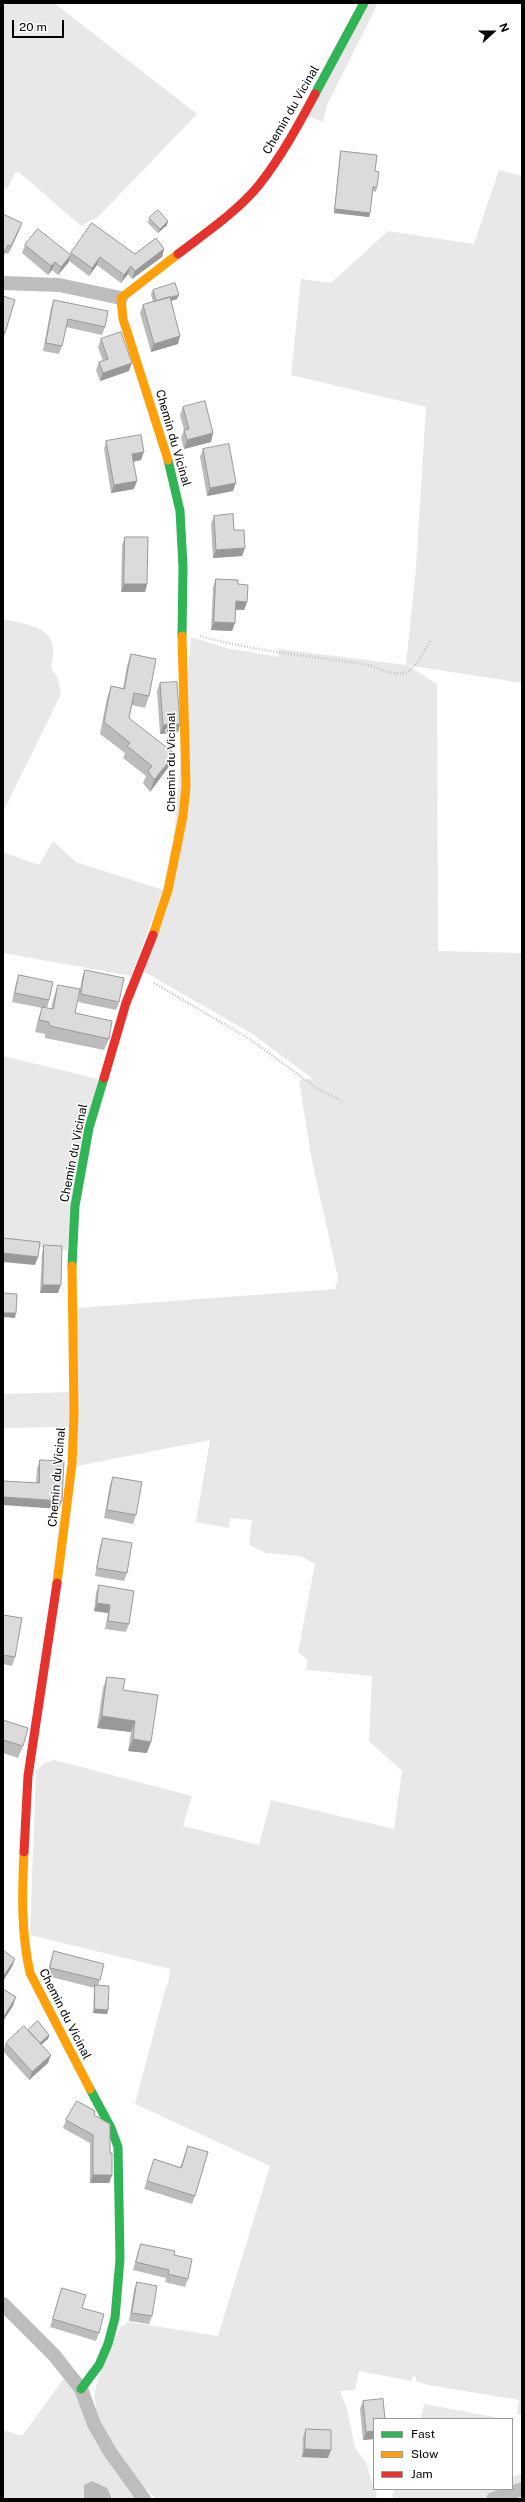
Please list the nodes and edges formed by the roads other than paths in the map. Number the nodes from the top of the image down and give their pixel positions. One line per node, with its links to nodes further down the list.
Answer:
1 (364, 3): 3 (street, Chemin du Vicinal)
2 (3, 283): 3 (street)
3 (121, 298): 5 (street, Chemin du Vicinal)
4 (3, 2304): 5 (street)
5 (81, 2390): 7 (street)
6 (522, 2489): 8 (street)
7 (144, 2499)
8 (493, 2499)

